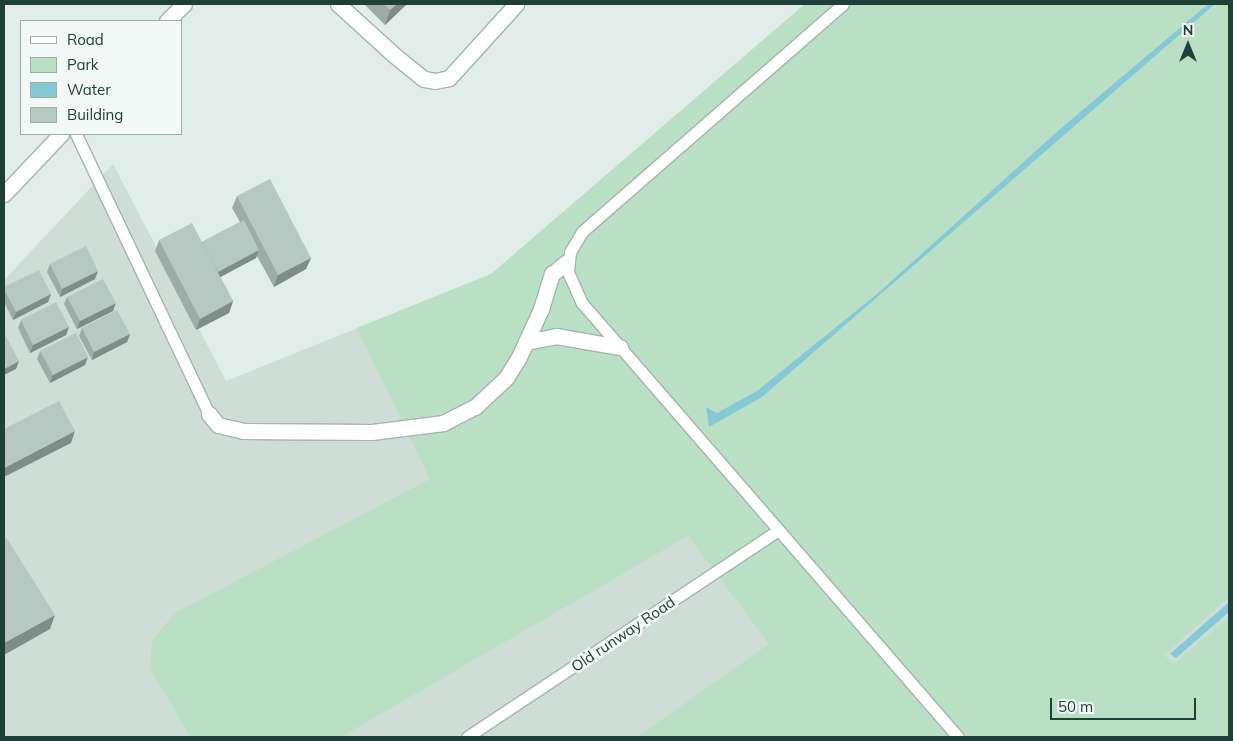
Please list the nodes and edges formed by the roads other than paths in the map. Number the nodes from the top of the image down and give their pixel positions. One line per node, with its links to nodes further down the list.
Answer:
1 (184, 4): 5 (street)
2 (338, 4): 3 (street)
3 (516, 4)
4 (843, 4): 9 (lane)
5 (168, 20)
6 (59, 135): 8 (street)
7 (76, 135): 12 (lane)
8 (4, 194)
9 (567, 262): 10 (street); 11 (lane)
10 (526, 342): 11 (street); 12 (street)
11 (620, 347): 13 (lane)
12 (209, 414)
13 (779, 530): 14 (lane, Old runway Road); 15 (lane)
14 (467, 737)
15 (958, 737)

